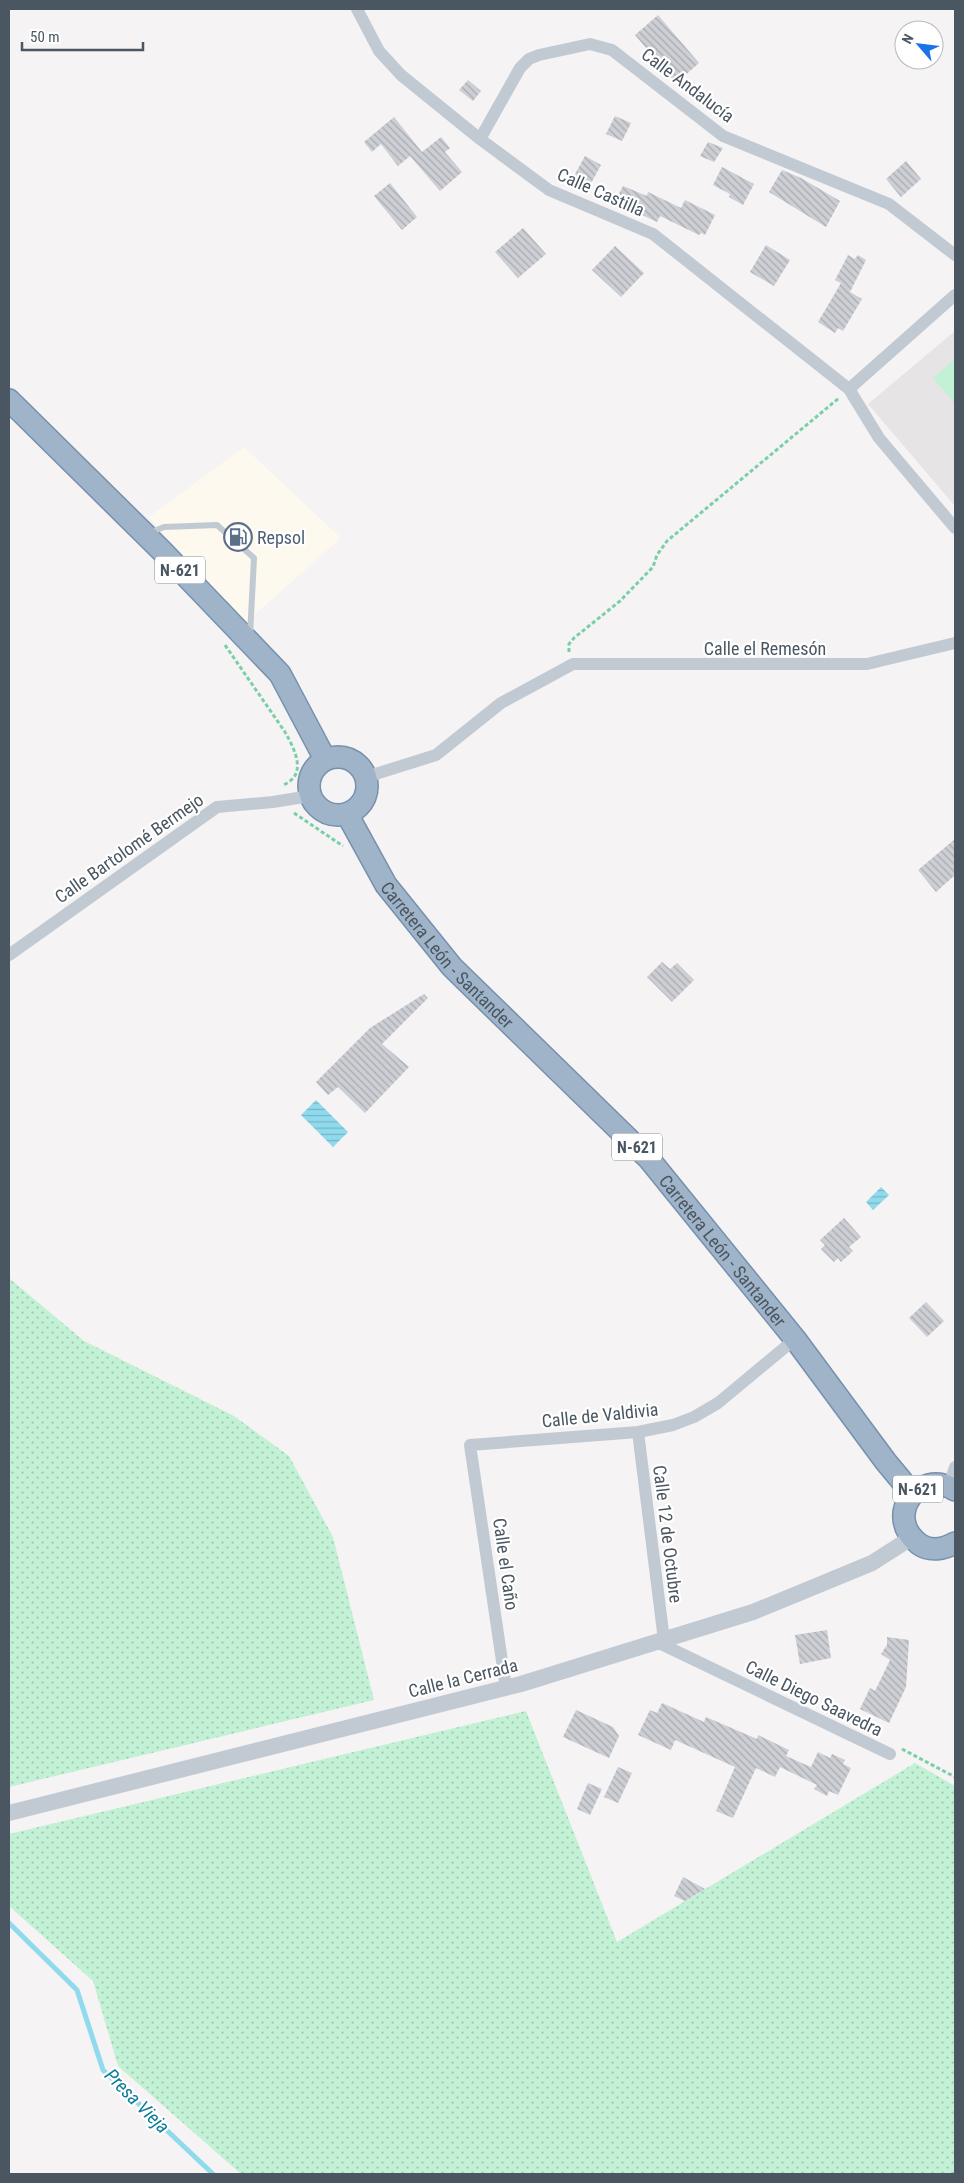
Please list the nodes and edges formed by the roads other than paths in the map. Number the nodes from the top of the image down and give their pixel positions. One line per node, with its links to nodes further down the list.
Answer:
1 (357, 9): 2 (street, Calle Castilla)
2 (480, 139): 3 (street, Calle Andalucía); 5 (street, Calle Castilla)
3 (955, 254)
4 (955, 295): 5 (street)
5 (849, 389): 7 (street)
6 (9, 400): 8 (highway, N-621)
7 (955, 528)
8 (145, 534): 9 (highway, N-621); 9 (lane)
9 (250, 643): 11 (highway, N-621)
10 (955, 643): 12 (street, Calle el Remesón)
11 (325, 759): 12 (highway); 13 (highway)
12 (366, 777): 14 (highway)
13 (310, 796): 14 (highway); 15 (street, Calle Bartolomé Bermejo)
14 (347, 814): 16 (highway, Carretera León - Santander / N-621)
15 (9, 955)
16 (795, 1339): 17 (street, Calle de Valdivia); 20 (highway, Carretera León - Santander / N-621)
17 (638, 1432): 18 (street, Calle de Valdivia); 23 (street, Calle 12 de Octubre)
18 (470, 1444): 24 (street, Calle el Caño)
19 (953, 1481): 20 (highway, N-621)
20 (910, 1496): 21 (highway, N-621)
21 (911, 1538): 22 (highway); 23 (street, Calle la Cerrada)
22 (955, 1544)
23 (660, 1641): 24 (street, Calle la Cerrada); 25 (street, Calle Diego Saavedra)
24 (506, 1688): 26 (street, Calle la Cerrada)
25 (890, 1754)
26 (9, 1813)

